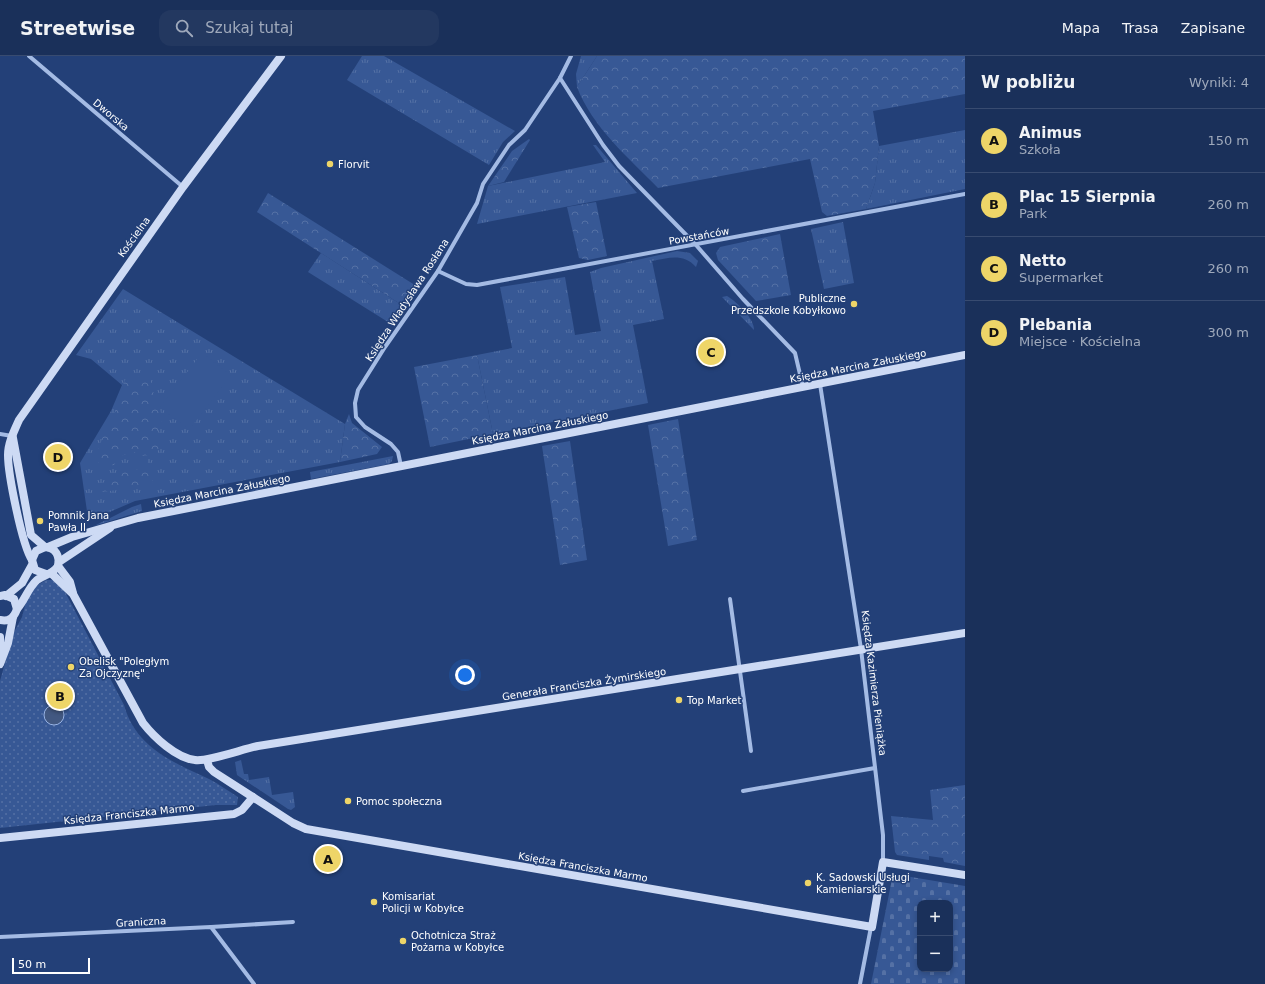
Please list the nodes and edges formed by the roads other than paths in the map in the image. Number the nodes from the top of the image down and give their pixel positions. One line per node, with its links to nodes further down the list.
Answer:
1 (29, 56): 5 (street, Dworska)
2 (281, 56): 5 (street, Kościelna)
3 (571, 56): 4 (street, Księdza Władysława Rosłana)
4 (560, 78): 7 (street); 8 (street, Księdza Władysława Rosłana)
5 (183, 187): 13 (street, Kościelna)
6 (965, 194): 7 (street, Powstańców)
7 (696, 245): 8 (street, Powstańców); 11 (street)
8 (438, 271): 14 (street, Księdza Władysława Rosłana)
9 (965, 355): 10 (street, Księdza Marcina Załuskiego)
10 (820, 384): 11 (street, Księdza Marcina Załuskiego); 28 (street, Księdza Kazimierza Pieniążka)
11 (803, 387): 14 (street, Księdza Marcina Załuskiego)
12 (0, 434): 13 (street)
13 (12, 436): 16 (street); 17 (street, Kościelna)
14 (401, 466): 15 (street, Księdza Marcina Załuskiego)
15 (120, 522): 16 (street, Księdza Marcina Załuskiego); 18 (street, Księdza Marcina Załuskiego)
16 (47, 547): 17 (street); 18 (street)
17 (32, 562): 19 (street); 21 (street)
18 (58, 564): 19 (street); 20 (street)
19 (49, 574): 20 (street); 23 (street)
20 (73, 594): 33 (street)
21 (3, 596): 23 (street)
22 (730, 599): 31 (street)
23 (17, 609): 24 (street)
24 (13, 617): 25 (street); 30 (street)
25 (0, 620)
26 (965, 633): 28 (street, Generała Franciszka Żymirskiego)
27 (0, 637): 29 (street)
28 (862, 649): 31 (street, Generała Franciszka Żymirskiego); 34 (street, Księdza Kazimierza Pieniążka)
29 (0, 650)
30 (0, 664)
31 (741, 670): 32 (street); 33 (street, Generała Franciszka Żymirskiego)
32 (752, 751)
33 (207, 760): 36 (street, Księdza Franciszka Marmo)
34 (875, 768): 35 (street); 38 (street, Księdza Kazimierza Pieniążka)
35 (743, 791)
36 (253, 797): 37 (street, Księdza Franciszka Marmo); 42 (street, Księdza Franciszka Marmo)
37 (0, 838)
38 (882, 862): 39 (street); 42 (street, Księdza Kazimierza Pieniążka)
39 (965, 875)
40 (293, 922): 41 (street, Graniczna)
41 (211, 927): 43 (street, Graniczna); 44 (street)
42 (872, 927): 45 (street, Księdza Kazimierza Pieniążka)
43 (0, 938)
44 (254, 984)
45 (860, 984)

